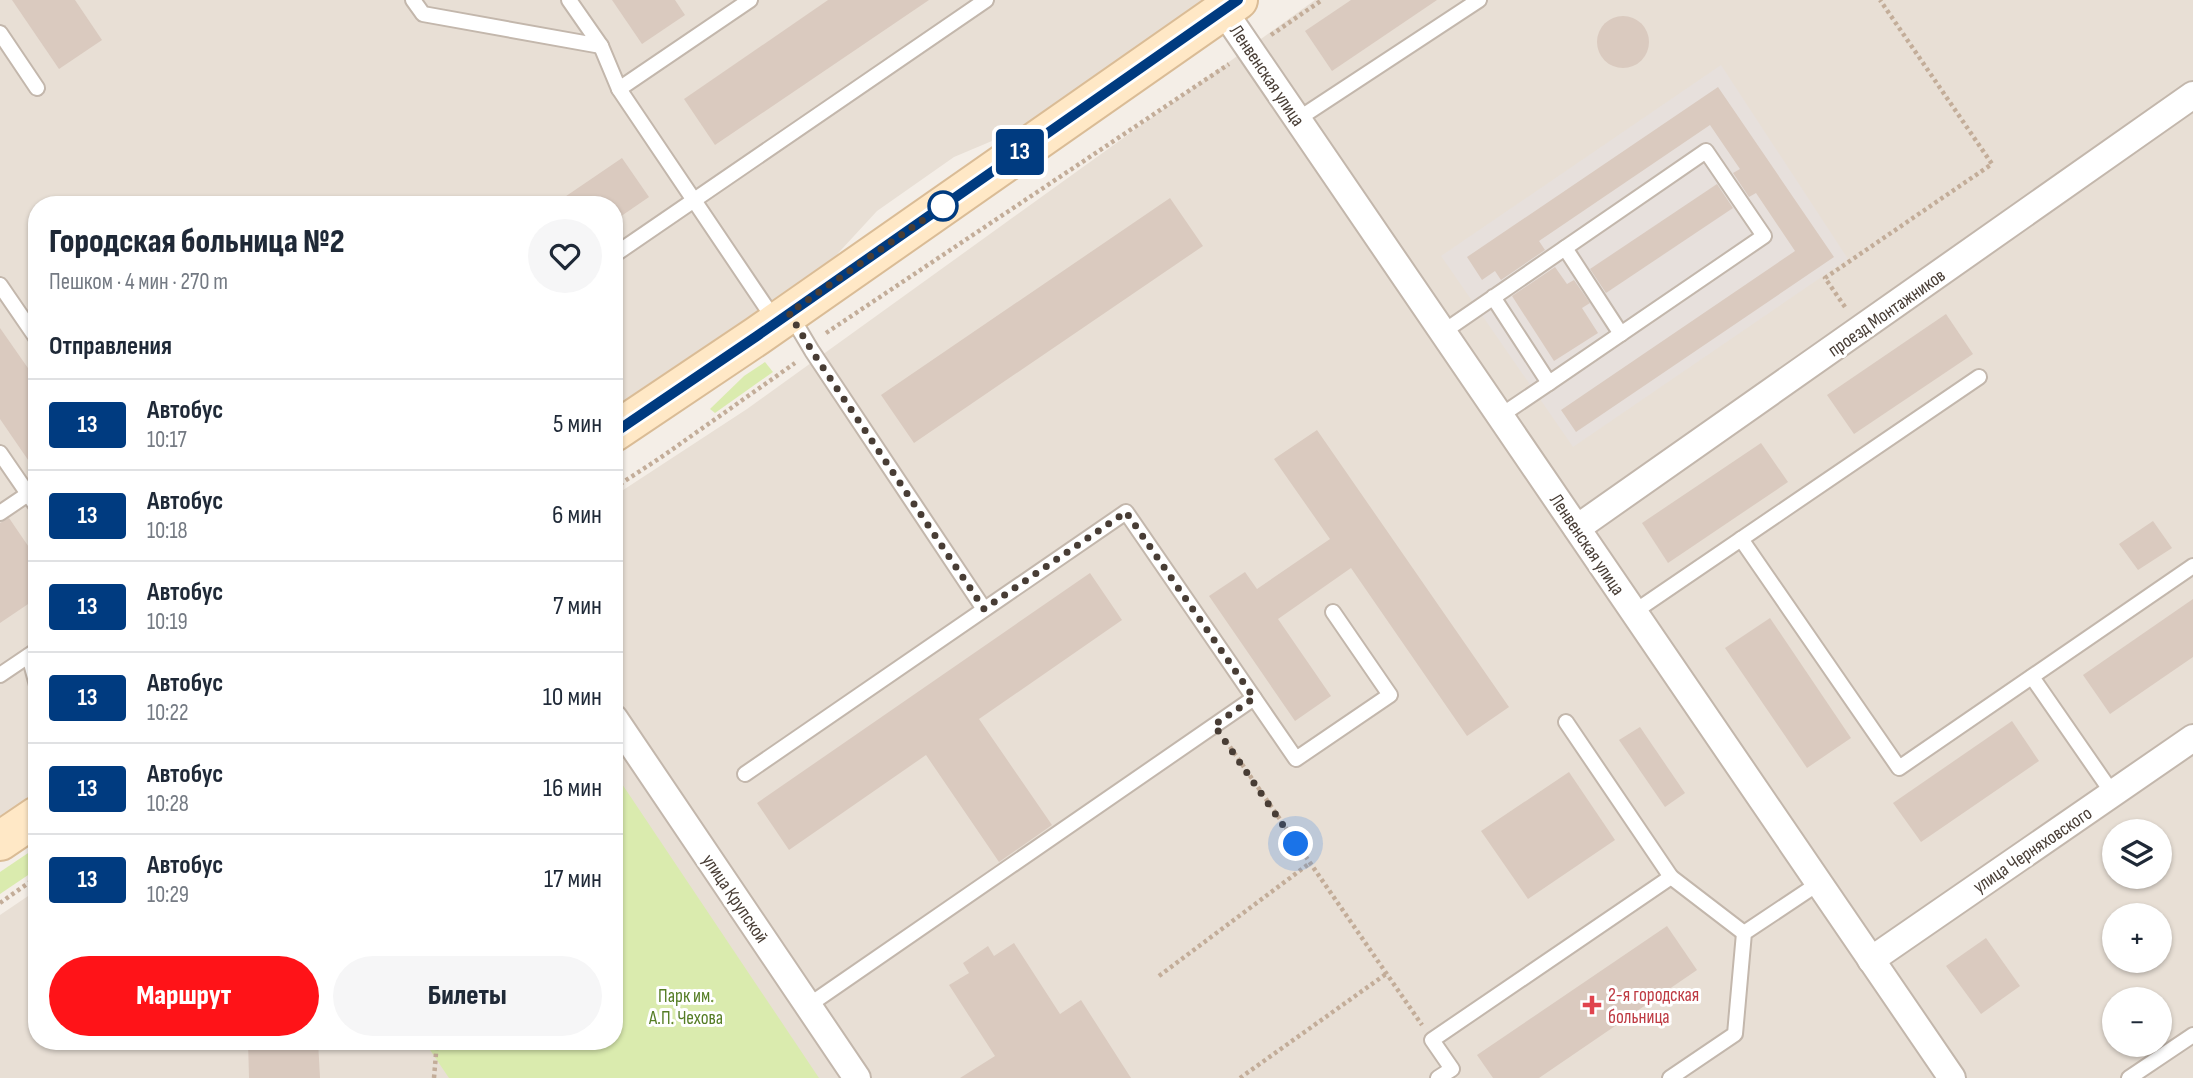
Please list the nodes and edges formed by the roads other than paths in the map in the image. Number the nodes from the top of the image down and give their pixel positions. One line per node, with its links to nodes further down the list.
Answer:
1 (413, 0): 8 (lane)
2 (569, 0): 8 (lane)
3 (751, 0): 10 (lane)
4 (986, 0): 13 (lane)
5 (1479, 0): 12 (lane)
6 (1231, 5): 12 (street, Ленвенская улица); 18 (main road)
7 (0, 33): 9 (lane)
8 (601, 46): 10 (lane)
9 (37, 88)
10 (619, 89): 13 (lane)
11 (2193, 94): 29 (street, проезд Монтажников)
12 (1298, 119): 20 (street, Ленвенская улица)
13 (695, 200): 15 (lane); 18 (lane)
14 (1565, 248): 17 (lane); 21 (lane); 21 (lane)
15 (623, 249)
16 (0, 285): 19 (lane)
17 (1493, 297): 20 (lane); 23 (lane)
18 (783, 317): 25 (main road); 32 (lane)
19 (28, 326)
20 (1443, 331): 24 (street, Ленвенская улица)
21 (1621, 334): 23 (lane)
22 (1979, 377): 30 (lane)
23 (1549, 383): 24 (lane)
24 (1500, 416): 29 (street, Ленвенская улица)
25 (623, 426)
26 (0, 453): 27 (lane)
27 (28, 494): 28 (lane)
28 (0, 513)
29 (1577, 528): 34 (street, Ленвенская улица)
30 (1741, 539): 34 (lane); 37 (lane)
31 (2193, 566): 37 (lane)
32 (984, 609): 38 (lane); 42 (lane)
33 (1333, 612): 38 (lane)
34 (1634, 612): 47 (street, Ленвенская улица)
35 (28, 656): 36 (lane)
36 (0, 675)
37 (2032, 677): 43 (lane)
38 (1254, 698): 50 (lane)
39 (1566, 722): 46 (lane)
40 (623, 731): 50 (street, улица Крупской)
41 (2193, 738): 43 (street, улица Черняховского)
42 (745, 774)
43 (2113, 794): 49 (street, улица Черняховского)
44 (28, 822): 45 (main road)
45 (0, 841)
46 (1671, 877): 48 (lane); 53 (lane)
47 (1819, 883): 48 (lane); 49 (street, Ленвенская улица)
48 (1744, 933): 54 (lane)
49 (1871, 960): 55 (street, Ленвенская улица)
50 (809, 1004): 52 (street, улица Крупской)
51 (2193, 1035): 56 (lane)
52 (857, 1078)
53 (1438, 1078)
54 (1670, 1078)
55 (1952, 1078)
56 (2130, 1078)

